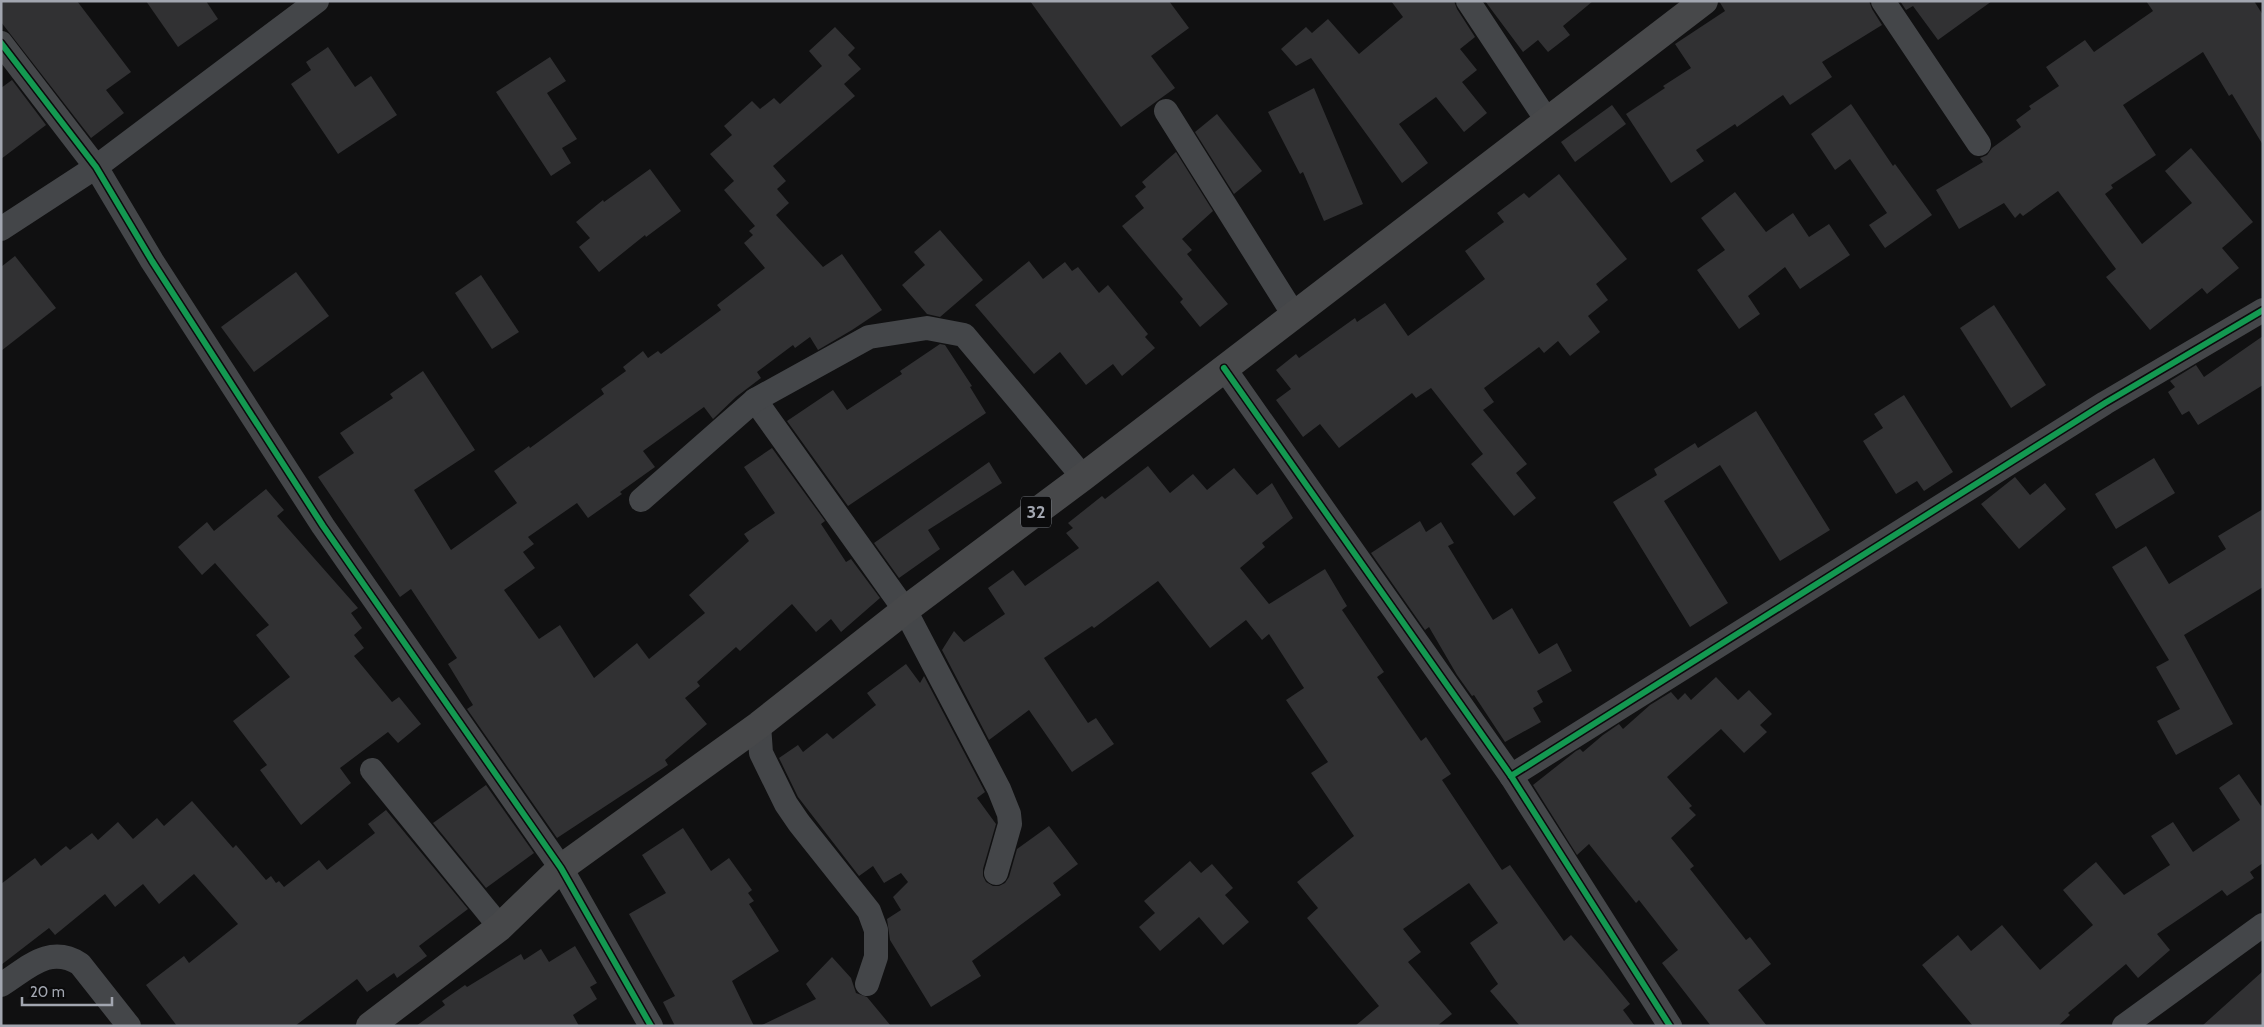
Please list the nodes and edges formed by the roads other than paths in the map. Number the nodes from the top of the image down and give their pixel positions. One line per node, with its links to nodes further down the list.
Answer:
1 (317, 1): 9 (street)
2 (1468, 1): 7 (street)
3 (1704, 1): 7 (highway, 32)
4 (1883, 1): 8 (street)
5 (1, 44): 9 (street)
6 (1166, 111): 12 (street)
7 (1548, 122): 12 (highway, 32)
8 (1980, 144)
9 (96, 167): 10 (street); 21 (street)
10 (1, 229)
11 (2263, 310): 20 (street)
12 (1294, 315): 13 (highway, 32)
13 (1224, 368): 15 (highway, 32); 20 (street)
14 (755, 400): 15 (street); 16 (street); 17 (street)
15 (1083, 477): 17 (highway, 32)
16 (642, 500)
17 (905, 610): 18 (highway, 32); 22 (street)
18 (759, 725): 21 (highway, 32); 25 (street)
19 (372, 770): 24 (street)
20 (1511, 776): 30 (street)
21 (561, 868): 24 (highway, 32); 29 (street)
22 (996, 873)
23 (2263, 925): 31 (street)
24 (500, 927): 28 (highway, 32)
25 (866, 984)
26 (1, 986): 27 (street)
27 (129, 1026)
28 (370, 1026)
29 (651, 1026)
30 (1670, 1026)
31 (2124, 1026)

